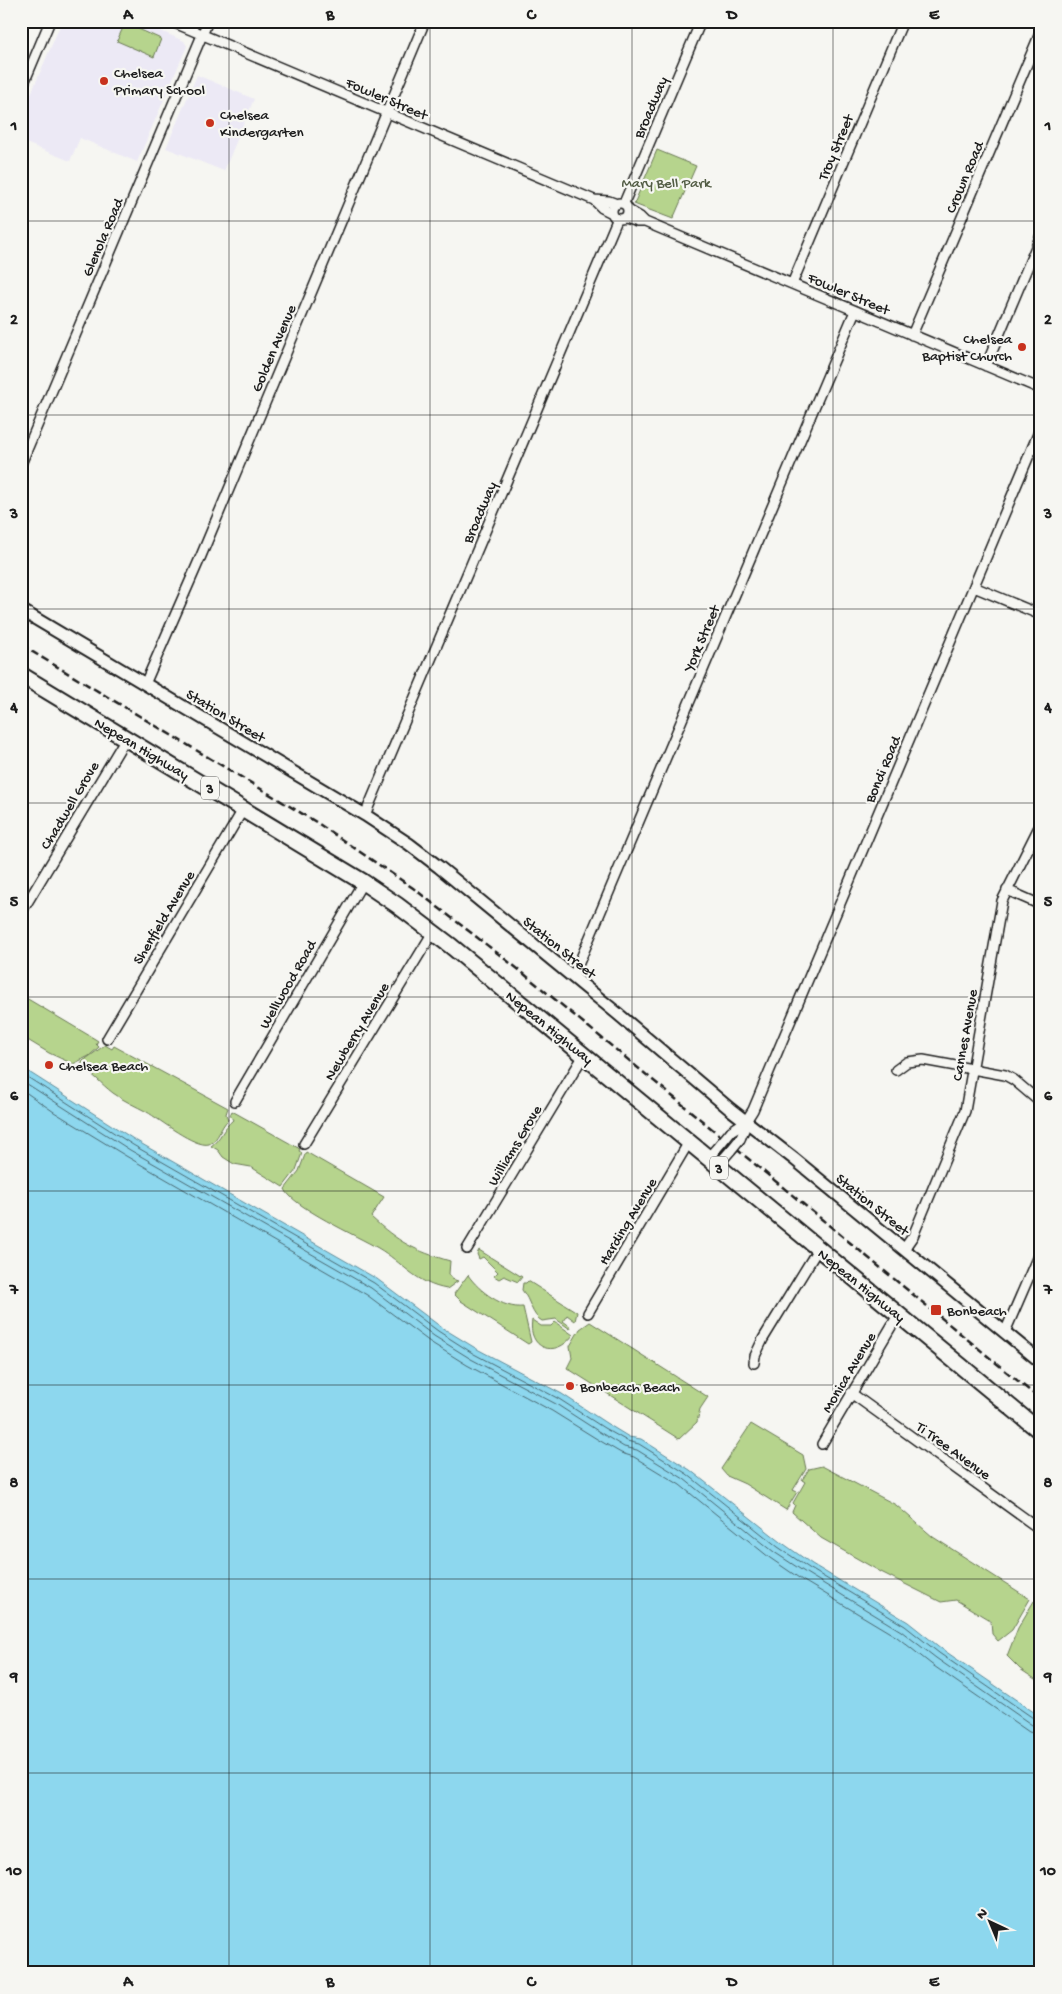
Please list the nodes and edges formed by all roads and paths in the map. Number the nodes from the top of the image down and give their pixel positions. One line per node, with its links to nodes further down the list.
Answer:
1 (50, 21): 9 (street)
2 (170, 21): 8 (street, Fowler Street)
3 (208, 21): 8 (street, Glenola Road)
4 (425, 21): 10 (street, Golden Avenue)
5 (701, 21): 11 (street, Broadway)
6 (903, 21): 13 (street, Troy Street)
7 (1041, 31): 15 (street, Crown Road)
8 (202, 35): 10 (street, Fowler Street); 19 (street, Glenola Road)
9 (21, 90)
10 (386, 113): 11 (street, Fowler Street); 24 (street, Golden Avenue)
11 (620, 211): 13 (street, Fowler Street); 27 (street, Broadway)
12 (1041, 235): 16 (street)
13 (792, 284): 14 (street, Fowler Street)
14 (855, 311): 15 (street, Fowler Street); 34 (street, York Street)
15 (912, 335): 16 (street, Fowler Street)
16 (986, 366): 17 (street, Fowler Street)
17 (1041, 389)
18 (1041, 427): 20 (street, Bondi Road)
19 (21, 464)
20 (974, 587): 22 (street); 41 (street, Bondi Road)
21 (21, 610): 24 (street, Station Street)
22 (1041, 615)
23 (21, 675): 25 (highway, Nepean Highway / 3)
24 (145, 684): 27 (street, Station Street)
25 (126, 738): 26 (highway, Nepean Highway / 3); 32 (street, Chadwell Grove)
26 (244, 808): 29 (highway, Nepean Highway / 3); 35 (street, Shenfield Avenue)
27 (365, 815): 34 (street, Station Street)
28 (1041, 823): 30 (street, Cannes Avenue)
29 (364, 882): 33 (highway, Nepean Highway / 3); 39 (street, Wellwood Road)
30 (1007, 890): 31 (street); 37 (street, Cannes Avenue)
31 (1041, 904)
32 (21, 913)
33 (433, 932): 36 (highway, Nepean Highway / 3); 43 (street, Newberry Avenue)
34 (573, 977): 41 (street, Station Street)
35 (107, 1039)
36 (584, 1055): 42 (highway, Nepean Highway / 3); 45 (street, Williams Grove)
37 (972, 1069): 38 (street); 40 (street); 47 (street, Cannes Avenue)
38 (896, 1070)
39 (235, 1101)
40 (1041, 1102)
41 (746, 1121): 44 (street, Bondi Road, bridge); 44 (street, Bondi Road, bridge); 47 (street, Station Street)
42 (689, 1142): 44 (highway, Nepean Highway / 3); 49 (street, Harding Avenue)
43 (304, 1144)
44 (713, 1162): 46 (highway, Nepean Highway / 3)
45 (467, 1249)
46 (818, 1249): 50 (highway, Nepean Highway / 3); 53 (street)
47 (904, 1249): 51 (street, Station Street)
48 (1041, 1249): 51 (street)
49 (588, 1313)
50 (898, 1315): 54 (street, Monica Avenue); 55 (highway, Nepean Highway / 3)
51 (1005, 1332): 52 (street, Station Street)
52 (1041, 1362)
53 (754, 1363)
54 (851, 1393): 56 (street, Monica Avenue); 57 (street, Ti Tree Avenue)
55 (1041, 1432)
56 (822, 1444)
57 (1041, 1530)

